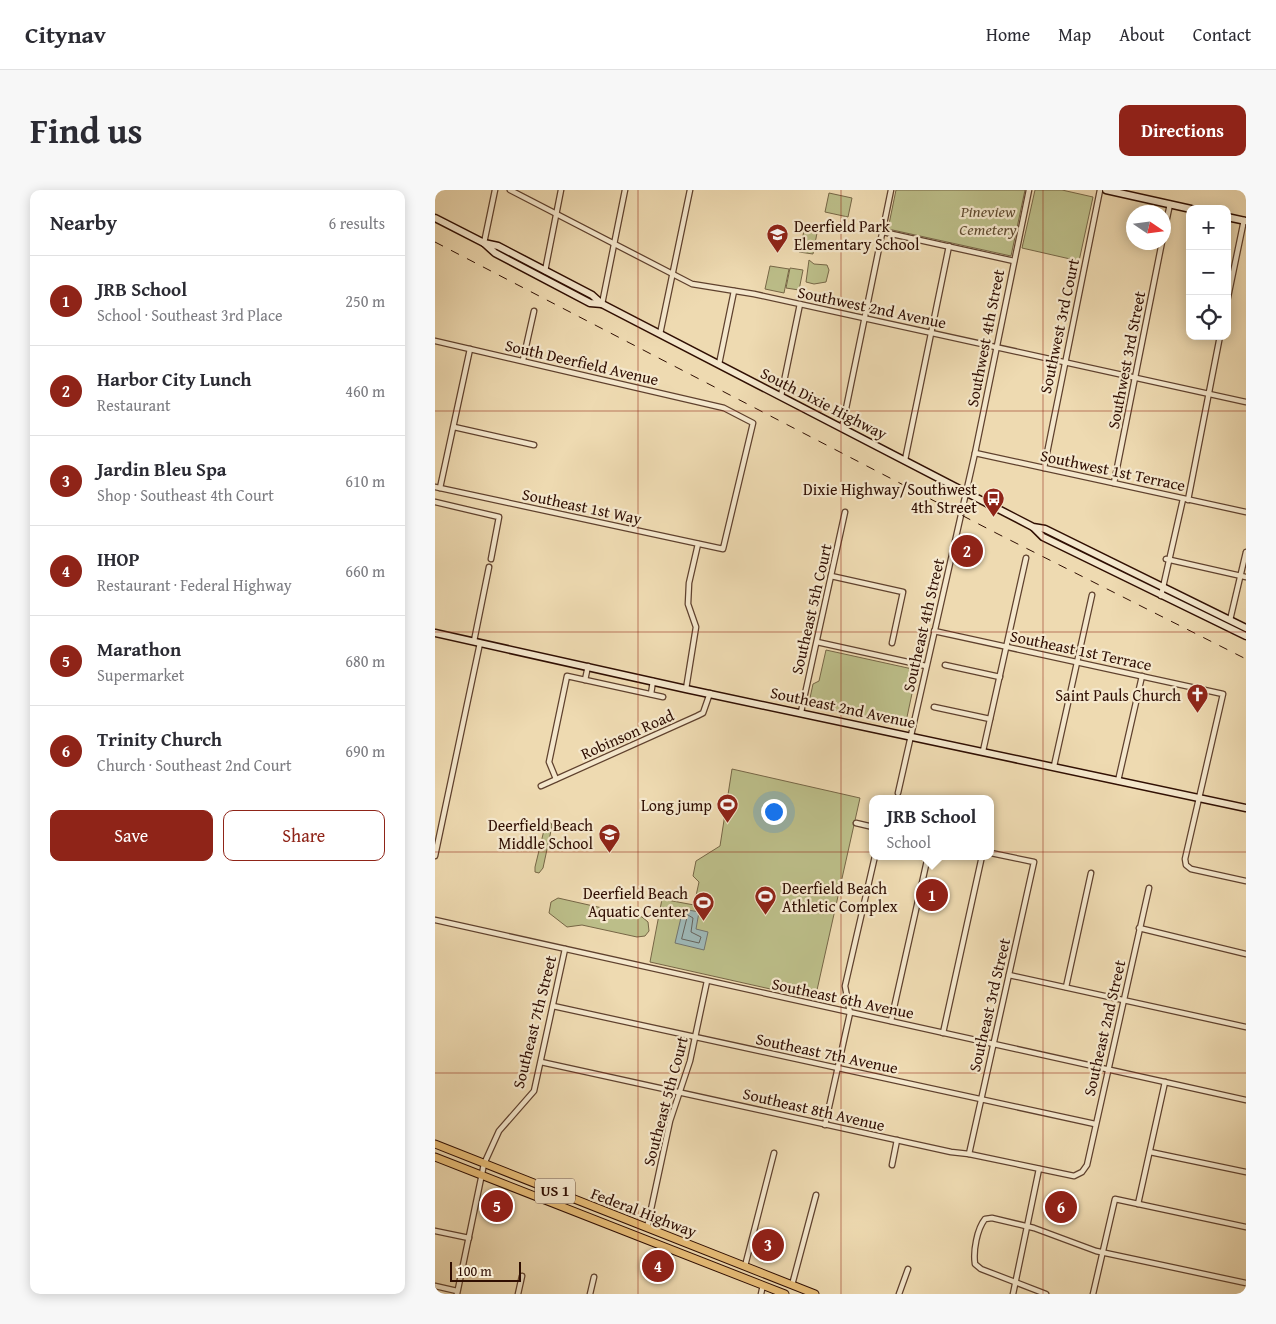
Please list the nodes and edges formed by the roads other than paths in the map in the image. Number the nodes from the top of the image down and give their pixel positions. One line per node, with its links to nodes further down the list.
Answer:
1 (495, 190): 17 (street)
2 (510, 190): 12 (street, Southwest 2nd Avenue)
3 (561, 190): 12 (street)
4 (625, 190): 18 (street)
5 (690, 190): 23 (street)
6 (891, 190): 16 (street)
7 (1029, 190): 21 (street, Southwest 4th Street)
8 (1100, 190): 37 (street, Southwest 3rd Court)
9 (1106, 190): 10 (main road)
10 (1170, 204): 11 (main road)
11 (1186, 208)
12 (556, 214): 18 (street, Southwest 2nd Avenue); 22 (street)
13 (435, 218): 17 (main road, South Dixie Highway)
14 (1231, 218): 15 (main road)
15 (1245, 221): 25 (street)
16 (883, 232): 19 (street); 29 (street)
17 (484, 243): 22 (main road, South Dixie Highway); 26 (main road, South Dixie Highway)
18 (614, 244): 23 (street, Southwest 2nd Avenue); 26 (street)
19 (949, 246): 21 (street); 30 (street)
20 (1160, 250): 39 (street, Southwest 3rd Street)
21 (1014, 261): 34 (street, Southwest 4th Street)
22 (545, 270): 26 (main road, South Dixie Highway)
23 (673, 275): 24 (street, Southwest 2nd Avenue); 31 (street)
24 (734, 291): 27 (street, Southwest 2nd Avenue); 38 (street)
25 (1229, 295)
26 (602, 304): 31 (main road, South Dixie Highway)
27 (800, 304): 29 (street, Southwest 2nd Avenue); 41 (street)
28 (534, 311): 36 (street)
29 (865, 318): 30 (street, Southwest 2nd Avenue); 44 (street)
30 (931, 332): 34 (street, Southwest 2nd Avenue); 47 (street)
31 (660, 334): 38 (main road, South Dixie Highway)
32 (1219, 340): 40 (street)
33 (435, 341): 35 (street, South Deerfield Avenue)
34 (995, 346): 37 (street, Southwest 2nd Avenue); 46 (street, Southwest 4th Street)
35 (470, 349): 36 (street, South Deerfield Avenue); 43 (street)
36 (523, 360): 58 (street, South Deerfield Avenue)
37 (1065, 362): 39 (street, Southwest 2nd Avenue); 48 (street, Southwest 3rd Court)
38 (719, 364): 41 (main road, South Dixie Highway)
39 (1135, 378): 40 (street, Southwest 2nd Avenue); 49 (street, Southwest 3rd Street)
40 (1209, 393): 42 (street, Southwest 2nd Avenue); 52 (street)
41 (781, 396): 44 (main road, South Dixie Highway)
42 (1246, 402)
43 (454, 427): 45 (street); 50 (street)
44 (843, 428): 47 (main road, South Dixie Highway)
45 (534, 445)
46 (975, 453): 48 (street, Southwest 1st Terrace); 51 (street, Southwest 4th Street)
47 (905, 460): 51 (main road, South Dixie Highway)
48 (1043, 468): 49 (street, Southwest 1st Terrace)
49 (1114, 483): 52 (street, Southwest 1st Terrace)
50 (437, 487): 57 (street, Southeast 1st Way)
51 (965, 492): 56 (main road, South Dixie Highway); 71 (street, Southeast 4th Street)
52 (1186, 499): 55 (street, Southwest 1st Terrace); 62 (street)
53 (435, 502): 61 (street)
54 (845, 512): 64 (street, Southeast 5th Court)
55 (1246, 512)
56 (1033, 527): 66 (main road, South Dixie Highway); 68 (main road, South Dixie Highway)
57 (697, 544): 58 (street, Southeast 1st Way); 86 (street)
58 (723, 549)
59 (1246, 552): 65 (street)
60 (1026, 558): 77 (street)
61 (491, 559)
62 (1168, 560): 65 (street); 66 (street)
63 (489, 567): 74 (street)
64 (831, 576): 75 (street, Southeast 5th Court); 76 (street)
65 (1243, 577): 69 (street)
66 (1164, 588): 68 (street); 69 (main road, South Dixie Highway)
67 (1092, 595): 78 (street)
68 (1161, 596): 73 (main road, South Dixie Highway)
69 (1230, 620): 70 (main road, South Dixie Highway)
70 (1246, 628)
71 (935, 631): 77 (street, Southeast 1st Terrace); 80 (street, Southeast 4th Street)
72 (435, 633): 74 (main road, Southeast 2nd Avenue)
73 (1246, 636)
74 (477, 642): 79 (main road, Southeast 2nd Avenue); 105 (street)
75 (817, 642): 80 (street); 91 (street, Southeast 5th Court)
76 (891, 644)
77 (1007, 647): 78 (street, Southeast 1st Terrace); 83 (street)
78 (1077, 662): 82 (street, Southeast 1st Terrace); 95 (street)
79 (588, 666): 84 (street); 85 (main road, Southeast 2nd Avenue)
80 (926, 666): 93 (street, Southeast 4th Street)
81 (945, 666): 83 (street)
82 (1142, 676): 97 (street); 100 (street, Southeast 1st Terrace)
83 (1000, 677): 92 (street)
84 (585, 680): 88 (street); 96 (street)
85 (653, 681): 86 (main road, Southeast 2nd Avenue); 88 (street)
86 (686, 689): 87 (main road, Southeast 2nd Avenue)
87 (710, 693): 91 (main road, Southeast 2nd Avenue); 96 (street, Robinson Road)
88 (651, 694): 89 (street)
89 (663, 697)
90 (934, 707): 92 (street)
91 (801, 712): 93 (main road, Southeast 2nd Avenue)
92 (991, 719): 94 (street)
93 (911, 735): 94 (main road, Southeast 2nd Avenue); 99 (street, Southeast 4th Street)
94 (983, 751): 95 (main road, Southeast 2nd Avenue)
95 (1054, 766): 97 (main road, Southeast 2nd Avenue)
96 (557, 779): 98 (street, Robinson Road)
97 (1118, 781): 100 (main road, Southeast 2nd Avenue)
98 (541, 786)
99 (898, 793)
100 (1199, 798): 101 (main road, Southeast 2nd Avenue); 110 (street)
101 (1246, 808)
102 (856, 823): 103 (street)
103 (869, 826)
104 (994, 854): 116 (street, Southeast 3rd Street)
105 (435, 856)
106 (874, 860): 121 (street)
107 (927, 860): 122 (street)
108 (981, 860): 124 (street)
109 (1091, 873): 118 (street)
110 (1246, 881)
111 (1149, 888): 113 (street, Southeast 2nd Street)
112 (435, 920): 114 (street, Southeast 6th Avenue)
113 (1139, 928): 115 (street); 119 (street, Southeast 2nd Street)
114 (565, 949): 117 (street, Southeast 6th Avenue); 120 (street, Southeast 7th Street)
115 (1246, 954)
116 (1009, 975): 118 (street); 126 (street, Southeast 3rd Street)
117 (707, 981): 121 (street, Southeast 6th Avenue); 125 (street, Southeast 5th Court)
118 (1066, 987): 119 (street)
119 (1123, 1000): 123 (street); 129 (street, Southeast 2nd Street)
120 (553, 1006): 125 (street, Southeast 7th Avenue); 127 (street, Southeast 7th Street)
121 (850, 1013): 122 (street, Southeast 6th Avenue); 128 (street)
122 (891, 1022): 124 (street, Southeast 6th Avenue)
123 (1246, 1026)
124 (943, 1033): 126 (street, Southeast 6th Avenue)
125 (695, 1037): 128 (street, Southeast 7th Avenue); 131 (street, Southeast 5th Court)
126 (993, 1044): 129 (street, Southeast 6th Avenue); 132 (street, Southeast 3rd Street)
127 (541, 1062): 131 (street, Southeast 8th Avenue); 142 (street, Southeast 7th Street)
128 (838, 1069): 132 (street, Southeast 7th Avenue); 135 (street)
129 (1108, 1069): 130 (street, Southeast 6th Avenue); 134 (street, Southeast 2nd Street)
130 (1165, 1082): 133 (street, Southeast 6th Avenue); 139 (street)
131 (681, 1092): 135 (street, Southeast 8th Avenue); 151 (street, Southeast 5th Court)
132 (981, 1099): 134 (street, Southeast 7th Avenue); 140 (street, Southeast 3rd Street)
133 (1246, 1100)
134 (1095, 1124): 145 (street, Southeast 2nd Street)
135 (825, 1125): 136 (street, Southeast 8th Avenue)
136 (897, 1140): 140 (street, Southeast 8th Avenue); 143 (street)
137 (435, 1144): 142 (main road, Federal Highway / US 1)
138 (774, 1152): 159 (street)
139 (1149, 1152): 146 (street); 149 (street)
140 (969, 1154): 144 (street, Southeast 8th Avenue)
141 (435, 1157): 147 (main road, Federal Highway / US 1)
142 (484, 1164): 147 (street, Southeast 7th Street); 151 (main road, Federal Highway / US 1)
143 (892, 1166)
144 (1039, 1169): 145 (street, Southeast 8th Avenue); 150 (street)
145 (1082, 1172)
146 (1246, 1172)
147 (481, 1175): 154 (main road, Federal Highway / US 1); 155 (street, Southeast 7th Street)
148 (816, 1195): 167 (street)
149 (1139, 1204): 152 (street); 158 (street)
150 (1027, 1226): 158 (street); 165 (street); 165 (street)
151 (647, 1228): 154 (main road); 156 (main road, Federal Highway / US 1)
152 (1246, 1228)
153 (435, 1231): 155 (street)
154 (623, 1231): 157 (main road, Federal Highway / US 1)
155 (469, 1238): 170 (street, Southeast 7th Street)
156 (674, 1238): 157 (main road); 159 (main road, Federal Highway / US 1)
157 (653, 1242): 164 (main road, Federal Highway / US 1)
158 (1103, 1251): 166 (street); 179 (street)
159 (745, 1266): 161 (main road, Federal Highway / US 1)
160 (908, 1269): 176 (street)
161 (763, 1274): 164 (main road); 167 (main road, Federal Highway / US 1)
162 (522, 1276): 171 (street)
163 (594, 1277): 172 (street)
164 (744, 1278): 168 (main road, Federal Highway / US 1)
165 (1016, 1282): 177 (street); 178 (street)
166 (1246, 1283)
167 (789, 1284): 168 (main road); 175 (main road, Federal Highway / US 1)
168 (763, 1285): 173 (street); 174 (main road, Federal Highway / US 1)
169 (435, 1286): 170 (street)
170 (457, 1293)
171 (518, 1294)
172 (590, 1294)
173 (761, 1294)
174 (785, 1294)
175 (815, 1294)
176 (899, 1294)
177 (1013, 1294)
178 (1046, 1294)
179 (1093, 1294)

